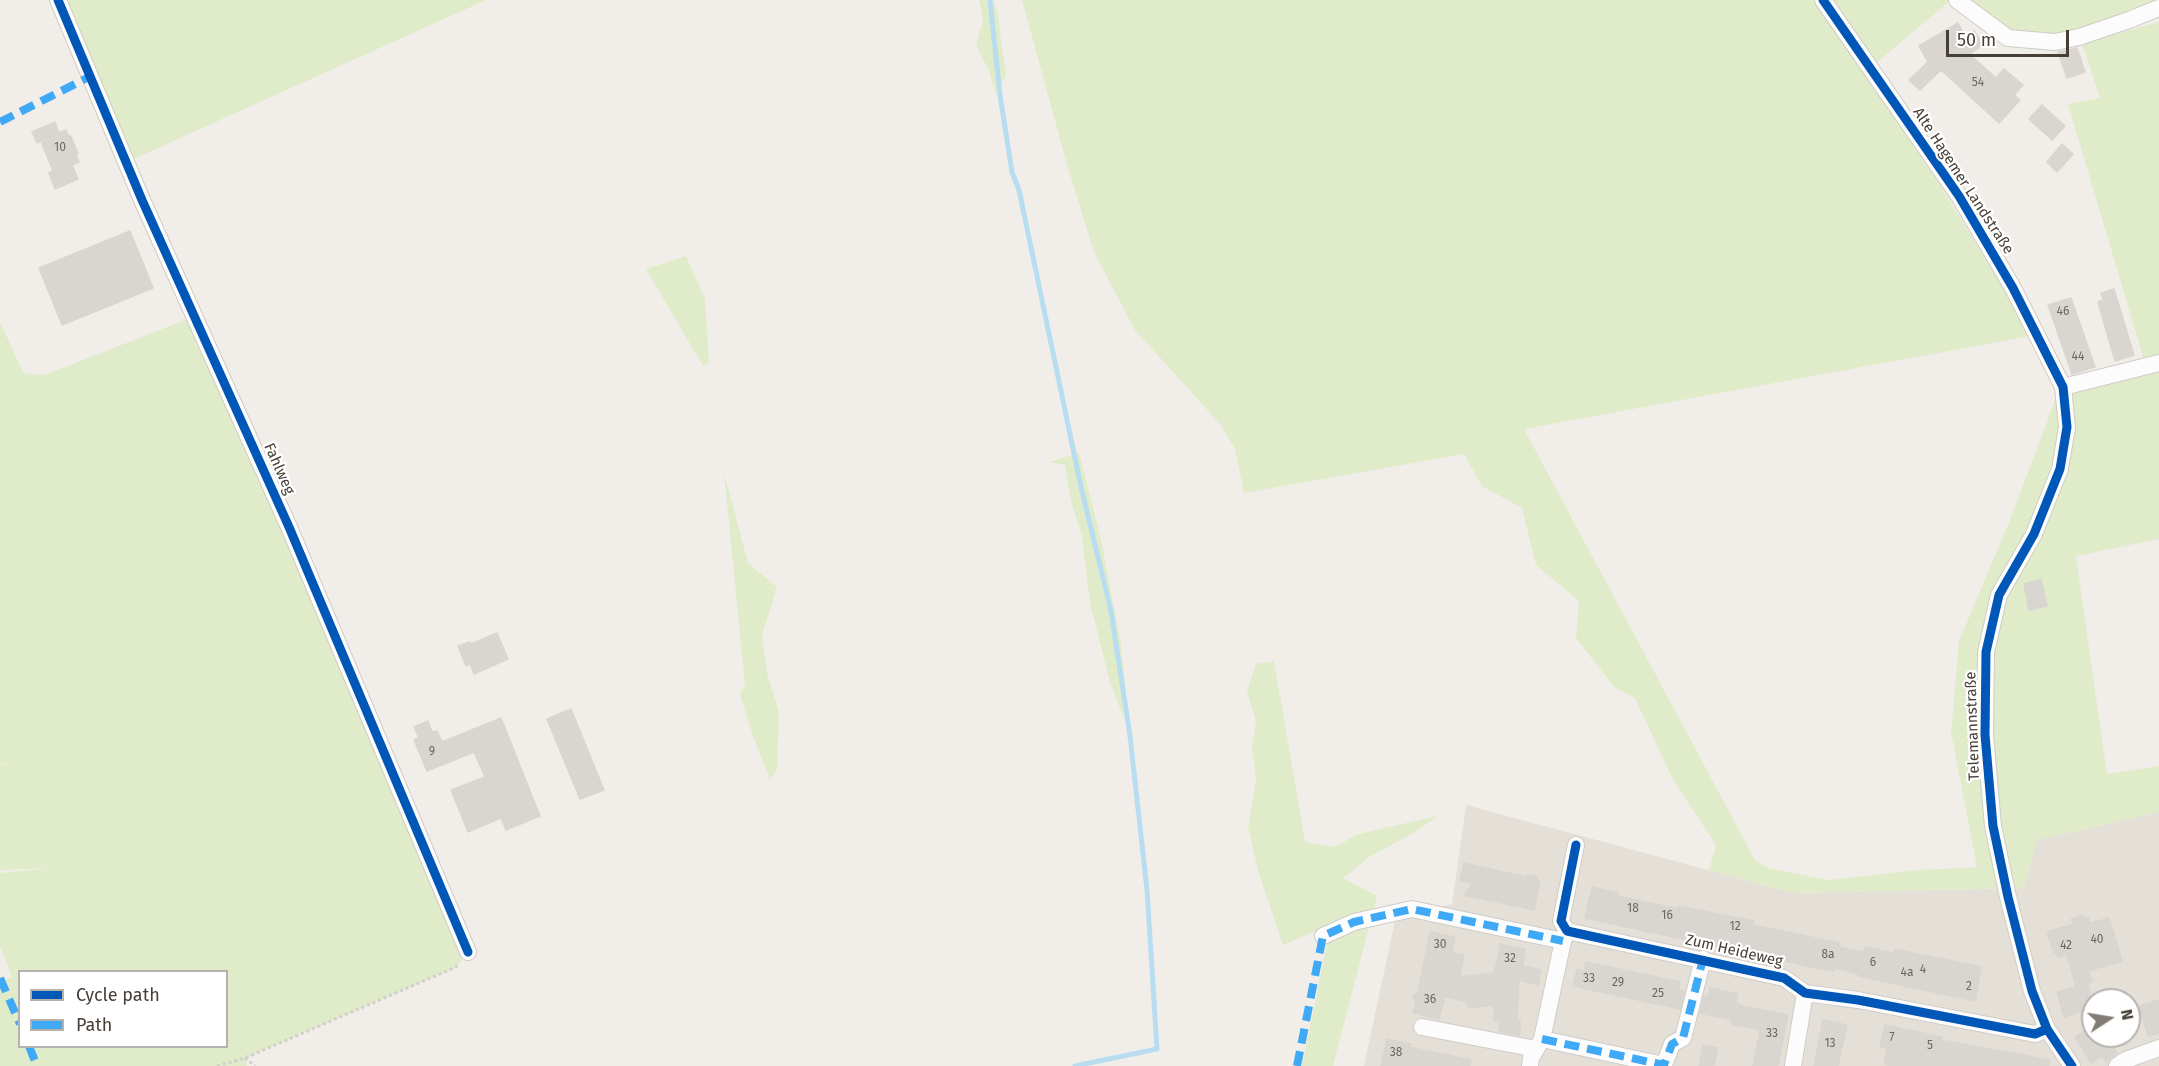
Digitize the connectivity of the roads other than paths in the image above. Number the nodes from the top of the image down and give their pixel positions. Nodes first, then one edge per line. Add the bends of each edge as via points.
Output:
1 (58, 0) edge
2 (1823, 0) edge
3 (1957, 0) edge
4 (2159, 8) edge
5 (2159, 363) edge
6 (2063, 387) junction
7 (1576, 845) dead end
8 (1323, 936) dead end
9 (1565, 936) junction
10 (468, 952) road end
11 (1703, 959) junction
12 (1805, 993) junction
13 (1422, 1027) dead end
14 (2048, 1029) junction
15 (1539, 1044) junction
16 (2159, 1048) edge
17 (1664, 1065) edge
18 (1530, 1066) edge
19 (1792, 1066) edge
20 (2072, 1066) edge
21 (2117, 1066) edge

1 - 10 street, Fahlweg via 142,200 289,527
2 - 6 street, Alte Hagemer Landstraße via 1959,196 2013,288
3 - 4 street via 2008,38 2055,42
5 - 6 street
6 - 14 street, Telemannstraße via 2067,427 2060,470 2034,534 1998,595 1986,652 1985,735 1993,826 2032,991
7 - 9 street via 1561,921
8 - 9 street, Zum Heideweg via 1354,922 1412,909
9 - 11 street, Zum Heideweg
9 - 15 street
11 - 12 street, Zum Heideweg via 1784,978
11 - 17 street via 1683,1038 1672,1044
12 - 14 street, Zum Heideweg via 2035,1034
12 - 19 street
13 - 15 street
14 - 20 street, Telemannstraße
15 - 17 street
15 - 18 street
16 - 21 street

